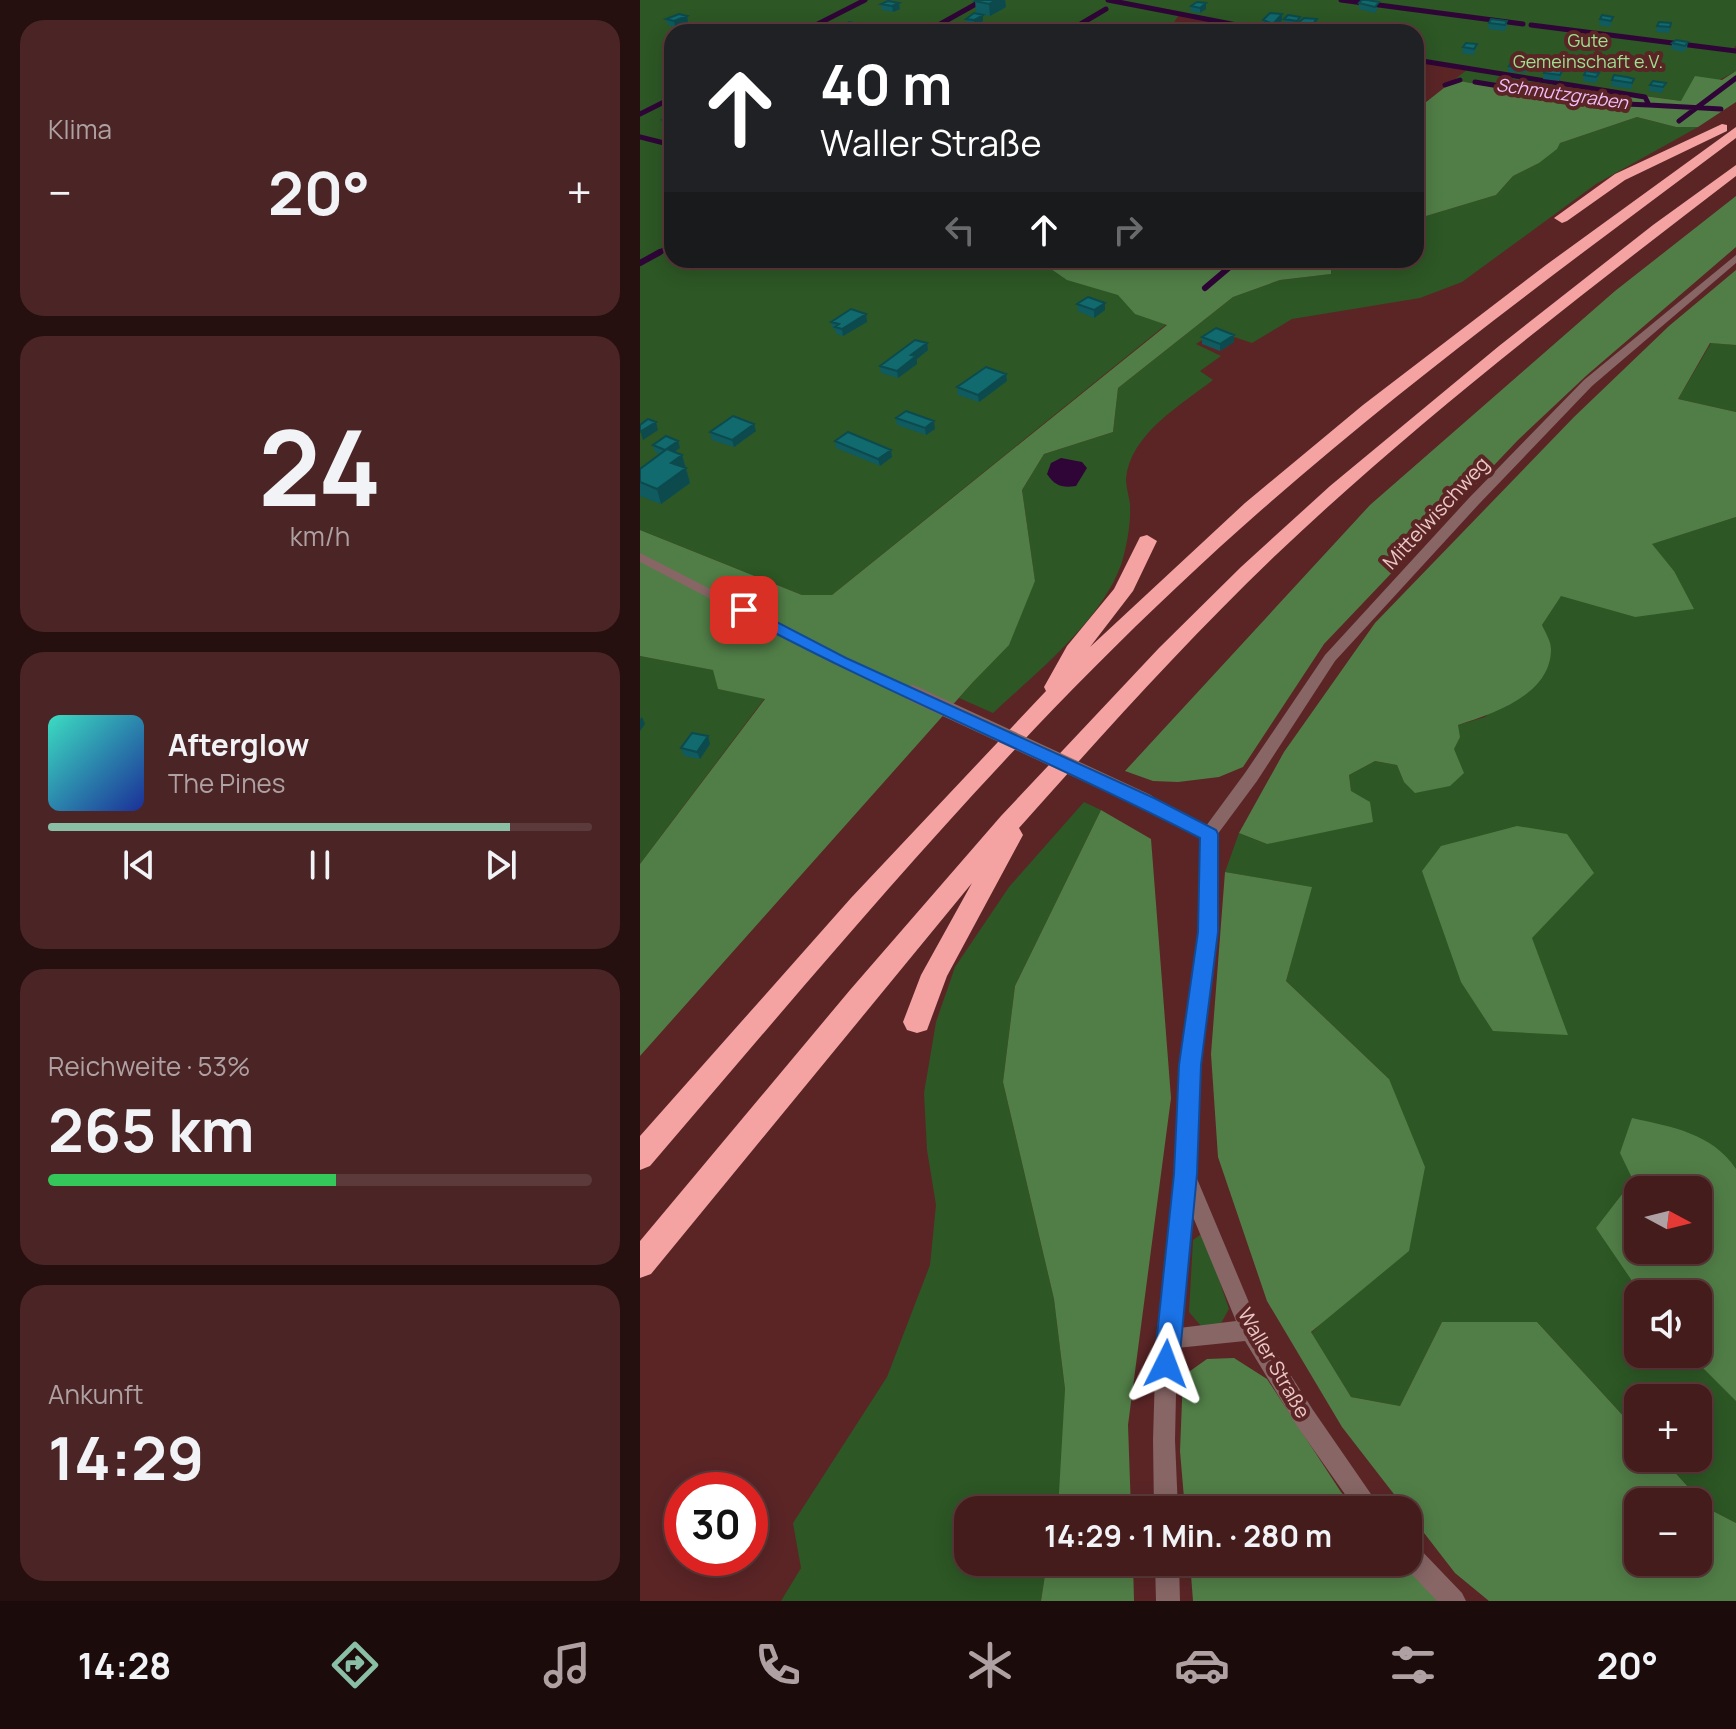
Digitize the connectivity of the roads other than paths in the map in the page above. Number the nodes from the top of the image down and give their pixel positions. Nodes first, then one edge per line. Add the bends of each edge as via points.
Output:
1 (1736, 123) edge
2 (1736, 131) edge
3 (1736, 169) edge
4 (1562, 218) dead end
5 (1736, 258) edge
6 (1147, 541) dead end
7 (640, 557) edge
8 (1041, 711) junction
9 (1024, 806) junction
10 (1209, 834) junction
11 (917, 1022) dead end
12 (640, 1157) edge
13 (1185, 1174) junction
14 (640, 1264) edge
15 (1250, 1330) junction
16 (1167, 1339) junction
17 (1166, 1496) edge
18 (1360, 1496) edge
19 (1422, 1568) edge
20 (1167, 1576) edge
21 (1168, 1601) edge
22 (1454, 1601) edge

1 - 4 highway via 1620,177
2 - 8 highway via 1522,291 1286,480
3 - 9 highway via 1550,311 1350,477 1249,570
5 - 10 street, Mittelwischweg via 1588,383 1381,602 1330,658
6 - 8 highway via 1123,591 1075,651
7 - 10 street, bridge via 840,661
8 - 12 highway via 975,777
9 - 11 highway via 934,975
9 - 14 highway
10 - 13 street, Waller Straße via 1208,932 1190,1065
13 - 15 street, Waller Straße
13 - 16 street
15 - 16 street
15 - 18 street, Waller Straße
16 - 17 street
19 - 22 street
20 - 21 street

